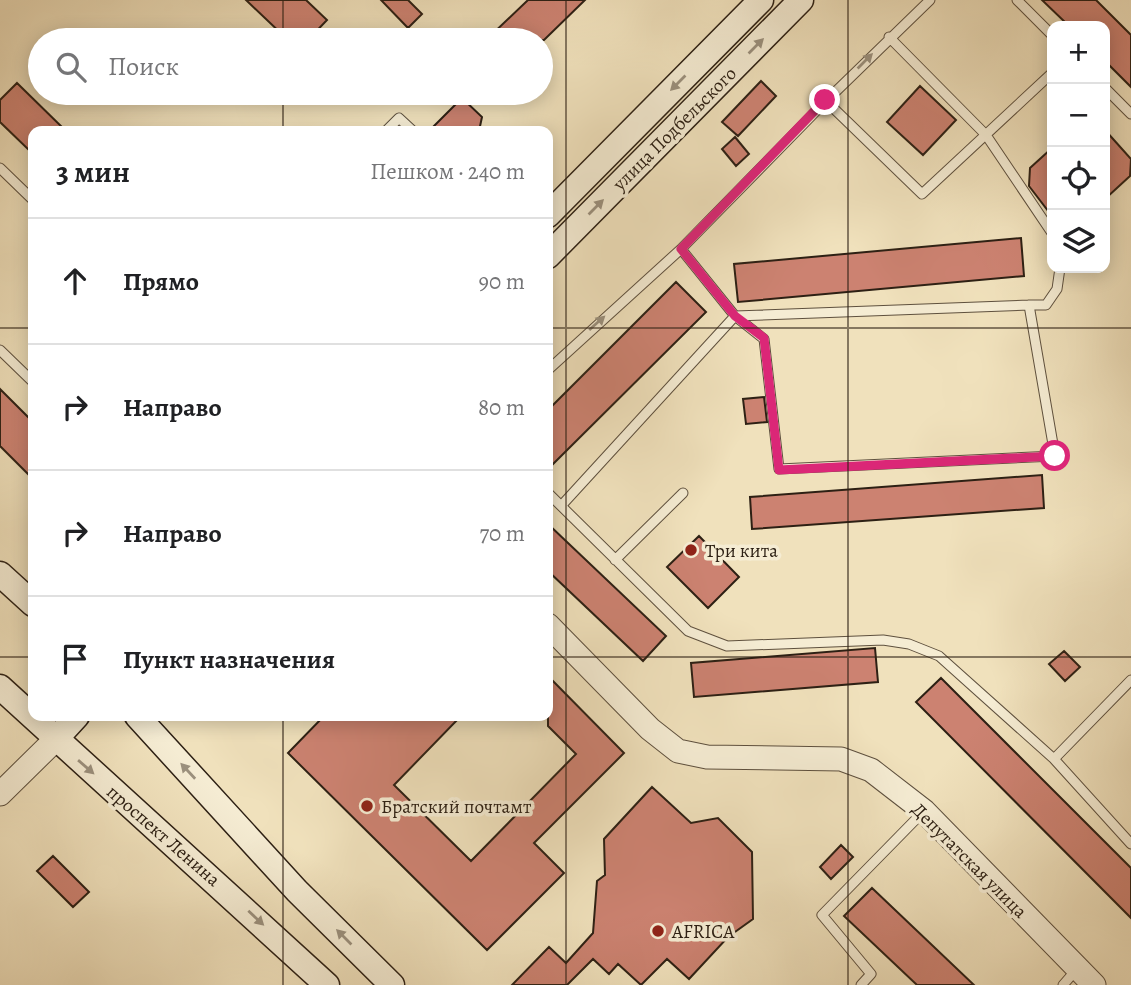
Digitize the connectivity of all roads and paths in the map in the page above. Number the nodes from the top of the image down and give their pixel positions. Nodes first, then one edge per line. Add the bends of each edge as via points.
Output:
1 (761, 0) edge
2 (801, 0) edge
3 (930, 0) edge
4 (1017, 0) edge
5 (1047, 30) edge
6 (889, 37) junction
7 (1047, 78) edge
8 (1110, 93) edge
9 (825, 100) junction
10 (1131, 114) edge
11 (391, 126) edge
12 (408, 126) edge
13 (986, 135) junction
14 (0, 168) edge
15 (28, 195) edge
16 (553, 210) edge
17 (1047, 226) edge
18 (681, 249) junction
19 (553, 251) edge
20 (1059, 273) edge
21 (1029, 305) junction
22 (735, 316) junction
23 (0, 350) edge
24 (553, 365) edge
25 (28, 377) edge
26 (683, 493) dead end
27 (553, 498) edge
28 (561, 506) junction
29 (615, 560) junction
30 (0, 574) edge
31 (28, 599) edge
32 (553, 630) edge
33 (1131, 680) edge
34 (0, 687) edge
35 (28, 714) edge
36 (35, 721) edge
37 (72, 721) edge
38 (142, 721) edge
39 (55, 740) junction
40 (1054, 759) junction
41 (0, 793) edge
42 (924, 811) junction
43 (1131, 844) edge
44 (1078, 980) edge
45 (327, 985) edge
46 (392, 985) edge
47 (861, 985) edge

1 -> 16 main road, улица Подбельского
19 -> 2 main road, улица Подбельского
3 - 6 lane
4 - 5 lane
9 -> 6 lane
6 - 13 lane
7 - 13 lane
8 - 10 lane
9 - 13 lane via 922,194
9 - 18 lane
11 - 12 lane via 399,118
13 - 17 lane
14 - 15 lane
18 - 22 lane
24 -> 18 lane
20 - 21 lane via 1057,289 1046,305
21 - 22 lane
21 - 22 lane via 1055,456 779,470 764,338
22 - 28 lane
23 - 25 lane
26 - 29 lane
27 - 28 lane
28 - 29 lane
29 - 40 lane via 688,631 727,646 883,640 939,656
30 - 31 main road
32 - 42 street, Депутатская улица via 650,729 678,751 707,757 841,759 871,770
33 - 40 lane
34 - 35 main road, проспект Ленина
36 - 39 main road, проспект Ленина
37 - 39 main road
46 -> 38 main road via 298,891
39 - 41 street
39 -> 45 main road, проспект Ленина via 214,878
40 - 43 lane
42 - 44 street, Депутатская улица
42 - 47 lane via 822,915 872,974

